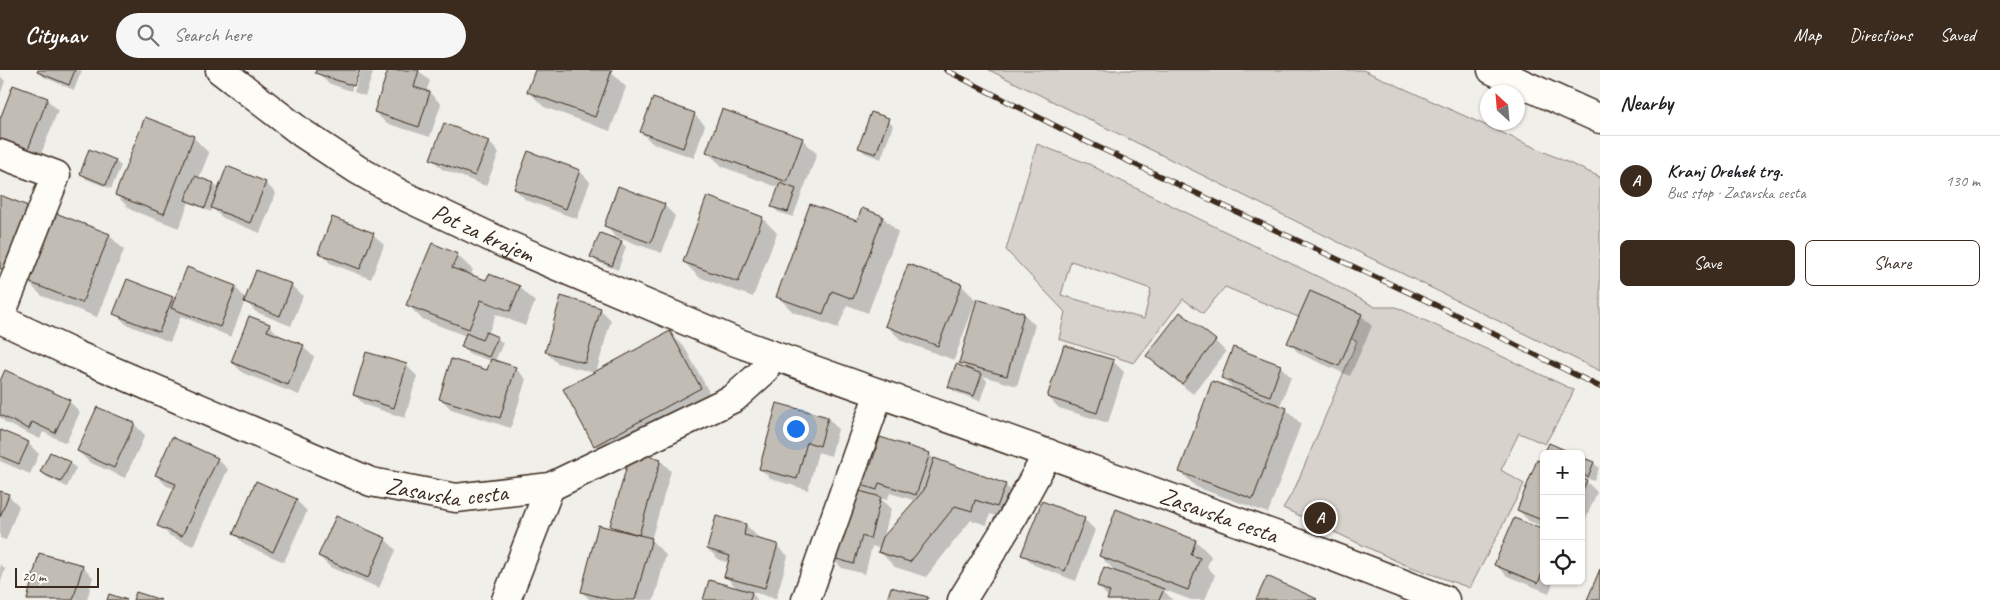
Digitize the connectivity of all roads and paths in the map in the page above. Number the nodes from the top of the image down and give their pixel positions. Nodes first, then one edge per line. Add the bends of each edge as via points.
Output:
1 (220, 70) edge
2 (1492, 70) edge
3 (1600, 119) edge
4 (0, 154) edge
5 (0, 318) edge
6 (770, 354) junction
7 (879, 393) junction
8 (1048, 453) junction
9 (550, 487) junction
10 (1389, 590) edge
11 (506, 600) edge
12 (806, 600) edge
13 (962, 600) edge
14 (1445, 600) edge

1 - 6 street, Pot za krajem via 302,133 402,195 512,247
2 - 3 street
4 - 5 street, Zasavska cesta via 56,174
5 - 9 street, Zasavska cesta via 74,354 371,482 456,498
6 - 7 street, Zasavska cesta
6 - 9 street, Zasavska cesta via 764,371 734,398
7 - 8 street, Zasavska cesta
7 - 12 street
8 - 10 street, Zasavska cesta via 1308,547
8 - 13 street via 1013,518
9 - 11 street
10 - 14 street, Zasavska cesta

